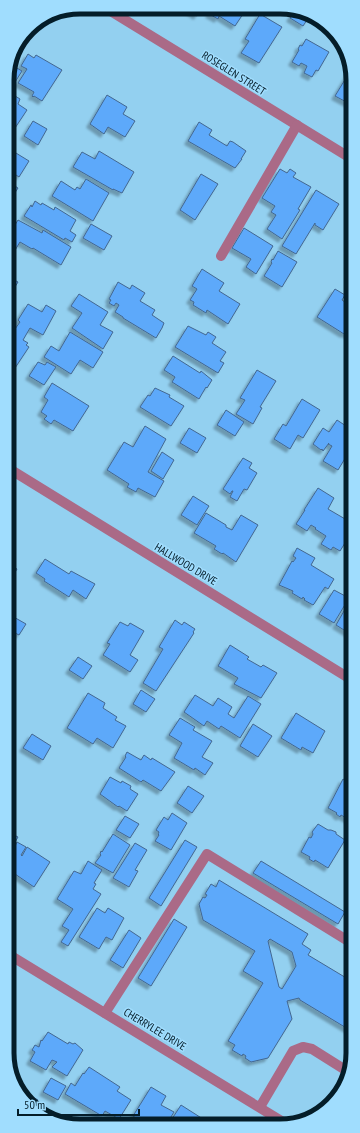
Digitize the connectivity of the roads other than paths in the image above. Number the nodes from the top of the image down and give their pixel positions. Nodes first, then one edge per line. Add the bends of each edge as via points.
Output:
1 (115, 14) edge
2 (297, 125) junction
3 (346, 155) edge
4 (221, 256) dead end
5 (14, 472) edge
6 (346, 676) edge
7 (346, 940) edge
8 (14, 958) edge
9 (105, 1013) junction
10 (344, 1069) edge
11 (260, 1107) junction
12 (279, 1119) edge

1 - 2 street, ROSEGLEN STREET
2 - 3 street, ROSEGLEN STREET
2 - 4 street
5 - 6 street, HALLWOOD DRIVE
7 - 9 street via 207,854
8 - 9 street, CHERRYLEE DRIVE
9 - 11 street, CHERRYLEE DRIVE
10 - 11 street via 312,1049 303,1047 293,1051
11 - 12 street, CHERRYLEE DRIVE

